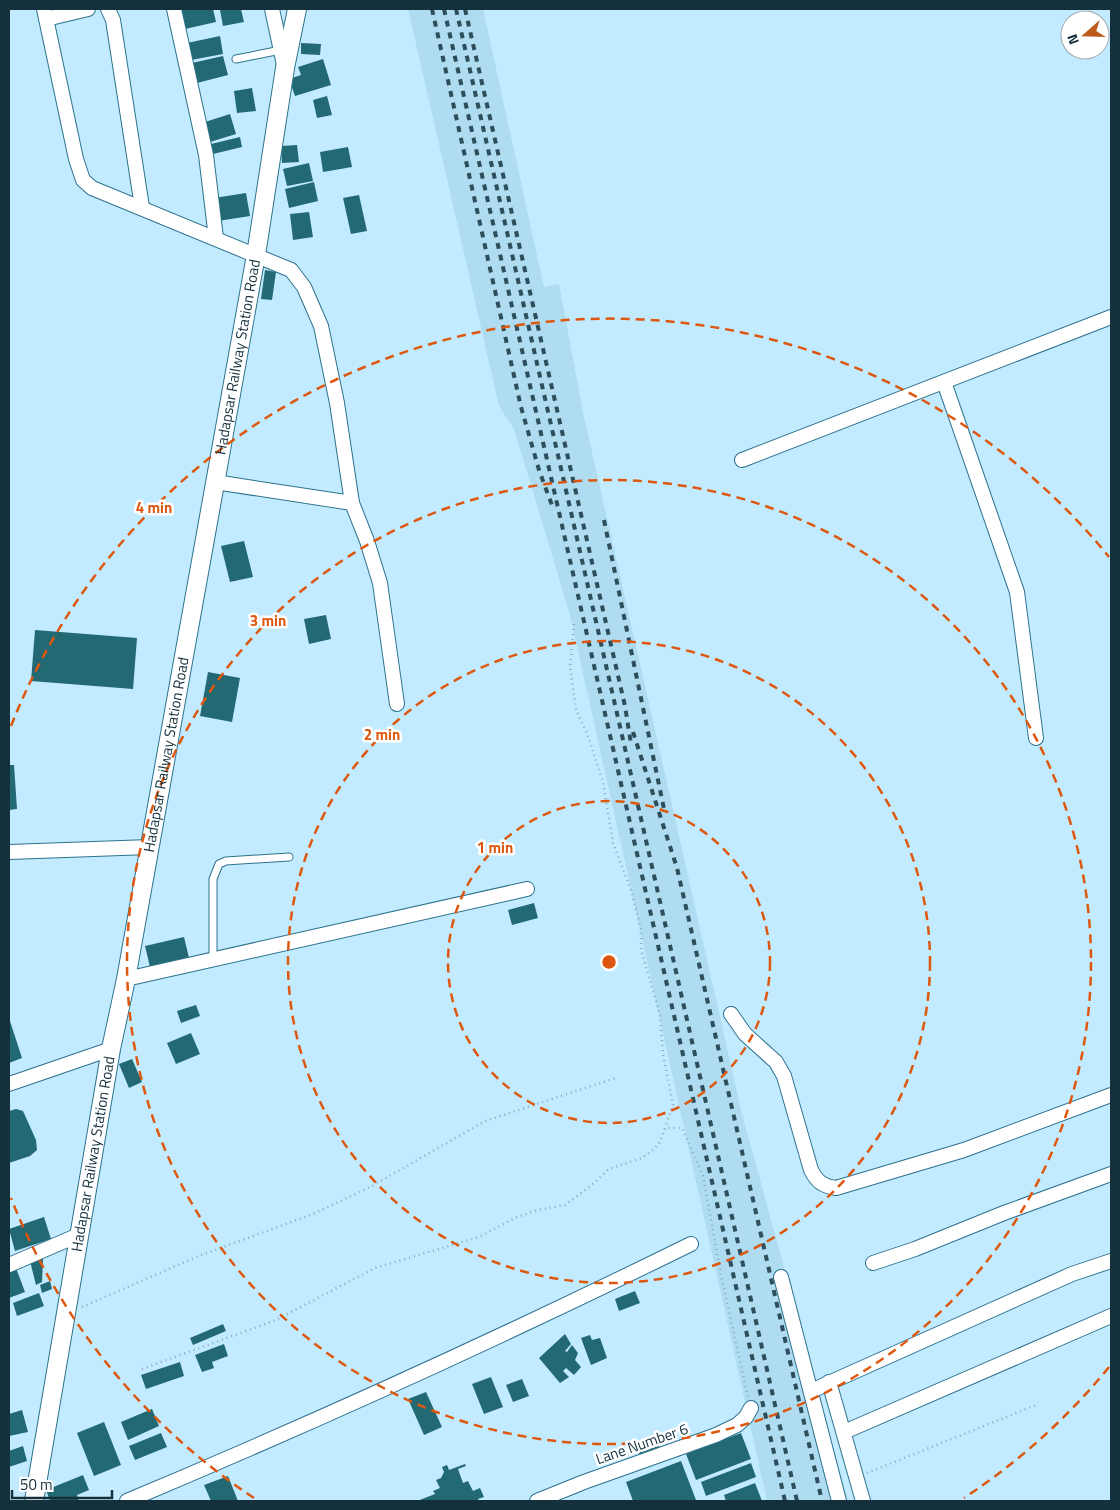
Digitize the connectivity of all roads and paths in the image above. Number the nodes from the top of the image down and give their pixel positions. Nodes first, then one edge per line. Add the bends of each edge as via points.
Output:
1 (88, 9) edge
2 (108, 9) edge
3 (174, 9) edge
4 (272, 9) edge
5 (297, 9) edge
6 (45, 14) edge
7 (281, 50) junction
8 (236, 59) dead end
9 (285, 68) junction
10 (142, 207) junction
11 (216, 238) junction
12 (256, 255) junction
13 (1111, 317) edge
14 (944, 382) junction
15 (742, 460) dead end
16 (215, 482) junction
17 (352, 503) junction
18 (574, 624) dead end
19 (397, 704) dead end
20 (1036, 738) dead end
21 (150, 847) junction
22 (9, 852) edge
23 (289, 857) dead end
24 (526, 889) dead end
25 (213, 960) junction
26 (126, 979) junction
27 (731, 1014) dead end
28 (111, 1049) junction
29 (616, 1078) dead end
30 (9, 1084) edge
31 (1111, 1095) edge
32 (665, 1128) junction
33 (1111, 1174) edge
34 (81, 1234) junction
35 (691, 1244) dead end
36 (1111, 1261) edge
37 (873, 1263) dead end
38 (9, 1265) edge
39 (781, 1277) dead end
40 (67, 1313) junction
41 (1111, 1316) edge
42 (142, 1369) dead end
43 (830, 1382) junction
44 (810, 1391) junction
45 (1036, 1405) dead end
46 (750, 1408) joint
47 (844, 1432) junction
48 (856, 1477) junction
49 (34, 1501) edge
50 (127, 1501) edge
51 (537, 1501) edge
52 (839, 1501) edge
53 (863, 1501) edge

1 - 6 street
2 - 10 street via 113,20
3 - 11 street via 206,155
4 - 7 street
5 - 9 street, Hadapsar Railway Station Road
6 - 10 street via 83,180 92,188
7 - 8 lane
7 - 9 street
9 - 12 street, Hadapsar Railway Station Road
10 - 11 street
11 - 12 street
12 - 16 street, Hadapsar Railway Station Road
12 - 17 street via 291,270 304,287 321,326
13 - 14 street
14 - 15 street
14 - 20 street via 1017,592
16 - 17 street
16 - 21 street, Hadapsar Railway Station Road
17 - 19 street via 368,541 380,583
18 - 32 path via 570,666 576,710 603,782 614,843 631,890 641,929 641,950 660,1015 663,1054 673,1104
21 - 22 street
21 - 26 street, Hadapsar Railway Station Road
23 - 25 lane via 219,864 212,879
24 - 25 street
25 - 26 street
26 - 28 street, Hadapsar Railway Station Road
27 - 31 street via 745,1034 776,1062 784,1076 811,1170 815,1180 825,1187 836,1188 964,1150
28 - 30 street
28 - 34 street, Hadapsar Railway Station Road
29 - 40 path via 485,1121 372,1186 313,1214 196,1257
32 - 42 path via 660,1142 652,1151 642,1158 608,1169 565,1205 538,1210 479,1237 375,1268 276,1320
32 - 46 path via 682,1128 703,1176
33 - 37 street
34 - 38 street
34 - 40 street, Hadapsar Railway Station Road
35 - 50 street via 535,1321
36 - 43 street via 1072,1274
39 - 44 street
40 - 49 street, Hadapsar Railway Station Road
41 - 47 street
43 - 44 street
43 - 47 street
44 - 52 street
45 - 48 path
46 - 51 street, Lane Number 6 via 746,1417 716,1435
47 - 48 street
48 - 53 street

